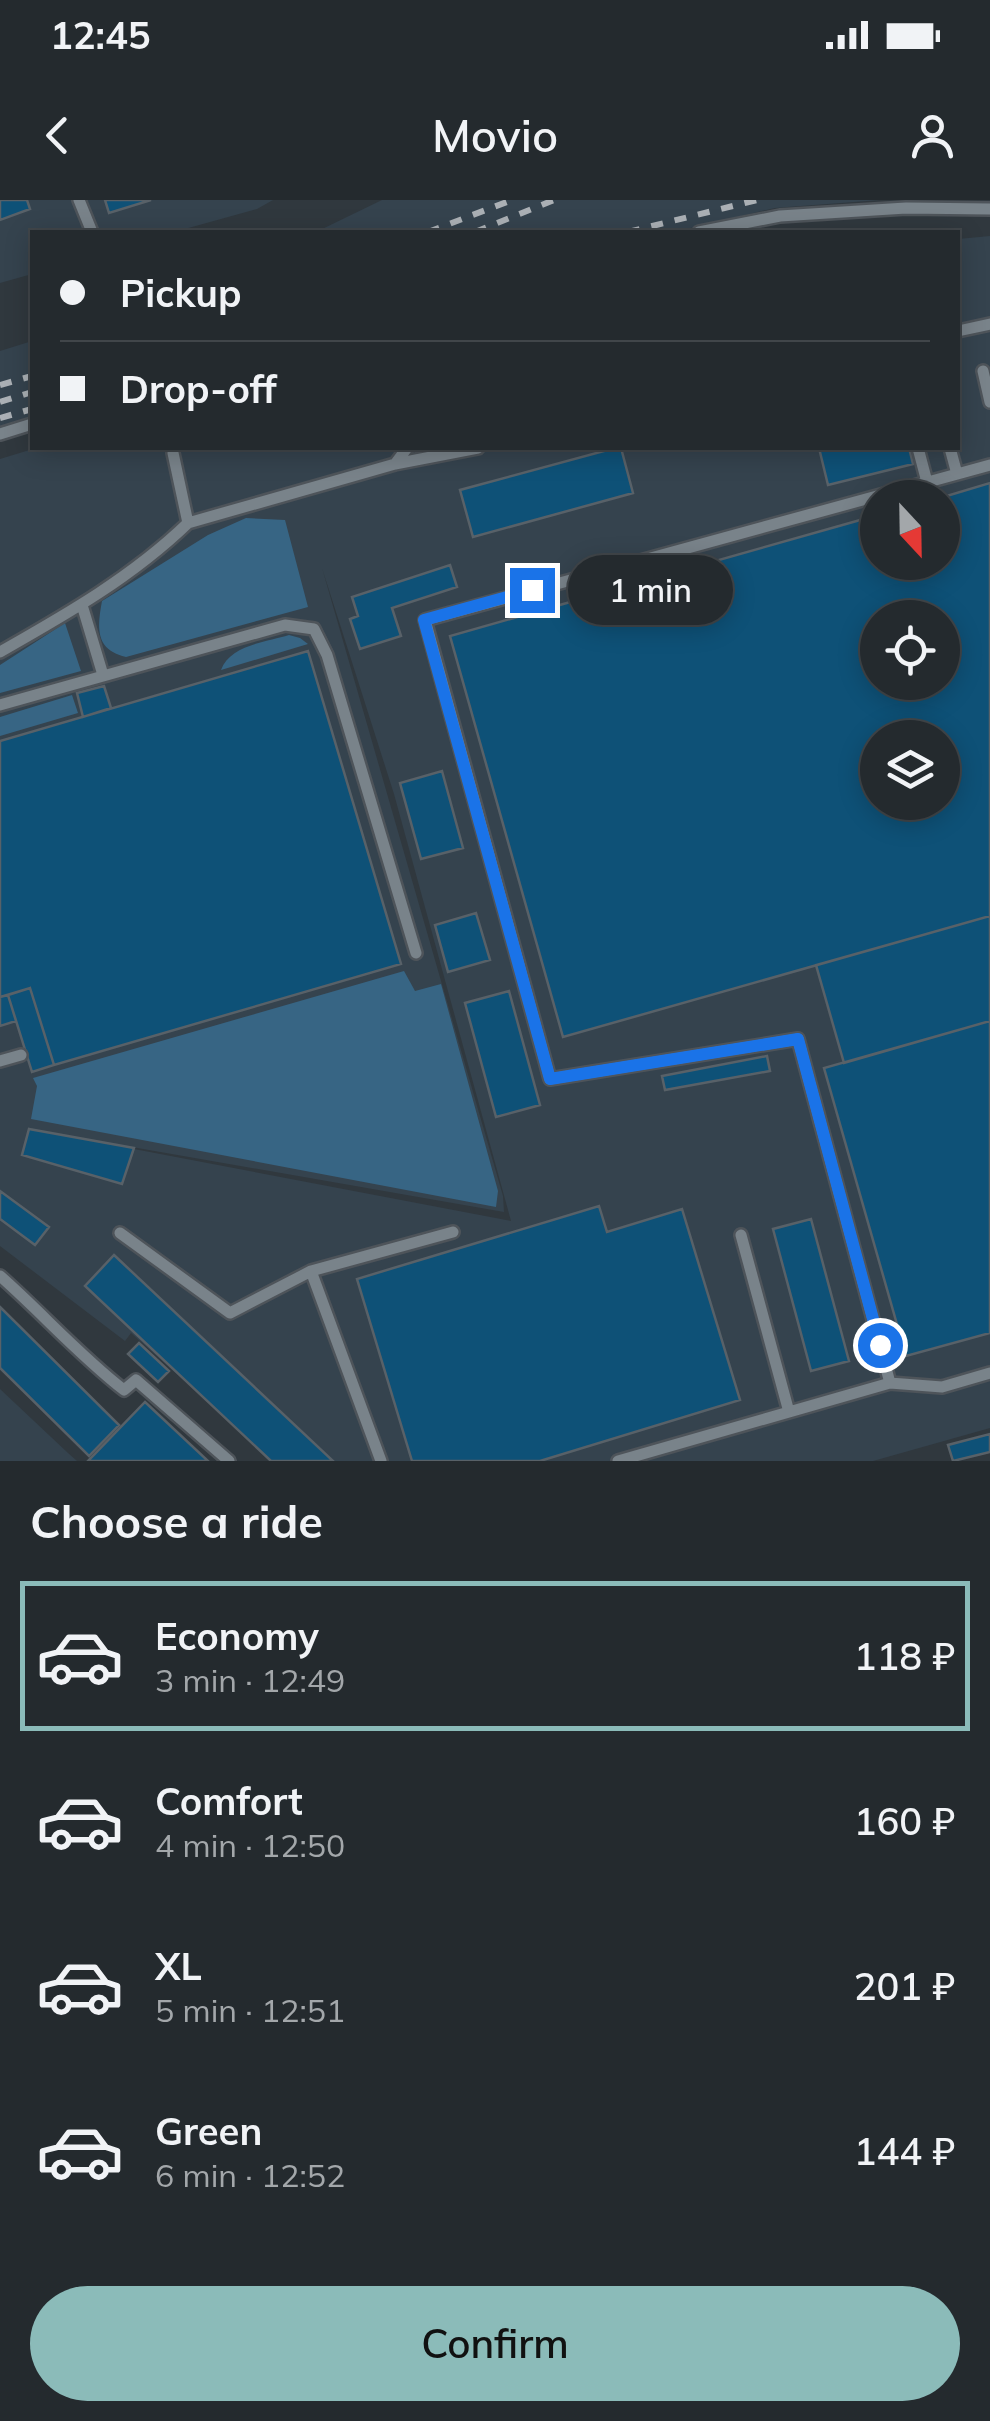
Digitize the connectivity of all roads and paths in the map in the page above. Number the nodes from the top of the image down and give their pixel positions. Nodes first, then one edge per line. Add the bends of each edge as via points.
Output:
1 (80, 200) edge
2 (990, 209) edge
3 (91, 230) edge
4 (709, 230) edge
5 (990, 324) edge
6 (960, 331) edge
7 (983, 371) dead end
8 (990, 402) edge
9 (30, 425) edge
10 (0, 434) edge
11 (406, 450) edge
12 (468, 450) edge
13 (919, 450) edge
14 (951, 450) edge
15 (173, 453) dead end
16 (395, 464) junction
17 (990, 464) edge
18 (957, 474) junction
19 (927, 480) edge
20 (935, 480) edge
21 (860, 501) edge
22 (188, 523) junction
23 (82, 605) junction
24 (0, 652) edge
25 (103, 675) junction
26 (0, 705) edge
27 (416, 952) dead end
28 (22, 1055) dead end
29 (0, 1062) edge
30 (453, 1232) dead end
31 (120, 1233) dead end
32 (741, 1235) dead end
33 (312, 1272) junction
34 (0, 1276) edge
35 (990, 1373) edge
36 (890, 1383) junction
37 (789, 1412) junction
38 (229, 1461) edge
39 (381, 1461) edge
40 (618, 1461) edge

1 - 3 lane
2 - 4 lane via 780,216
5 - 6 lane
7 - 8 lane
9 - 10 lane
11 - 16 lane
12 - 16 lane
13 - 19 lane
14 - 18 lane
15 - 22 lane
16 - 22 lane
17 - 18 lane
18 - 20 lane
21 - 36 lane via 424,620 550,1079 798,1039
22 - 23 lane via 152,558
23 - 24 lane
23 - 25 lane
25 - 26 lane
25 - 27 lane via 285,625 314,629
28 - 29 lane
30 - 33 lane
31 - 33 lane via 230,1313
32 - 37 lane
33 - 39 lane
34 - 38 lane via 106,1376 124,1390 136,1380
35 - 36 lane via 942,1386
36 - 37 lane
37 - 40 lane

